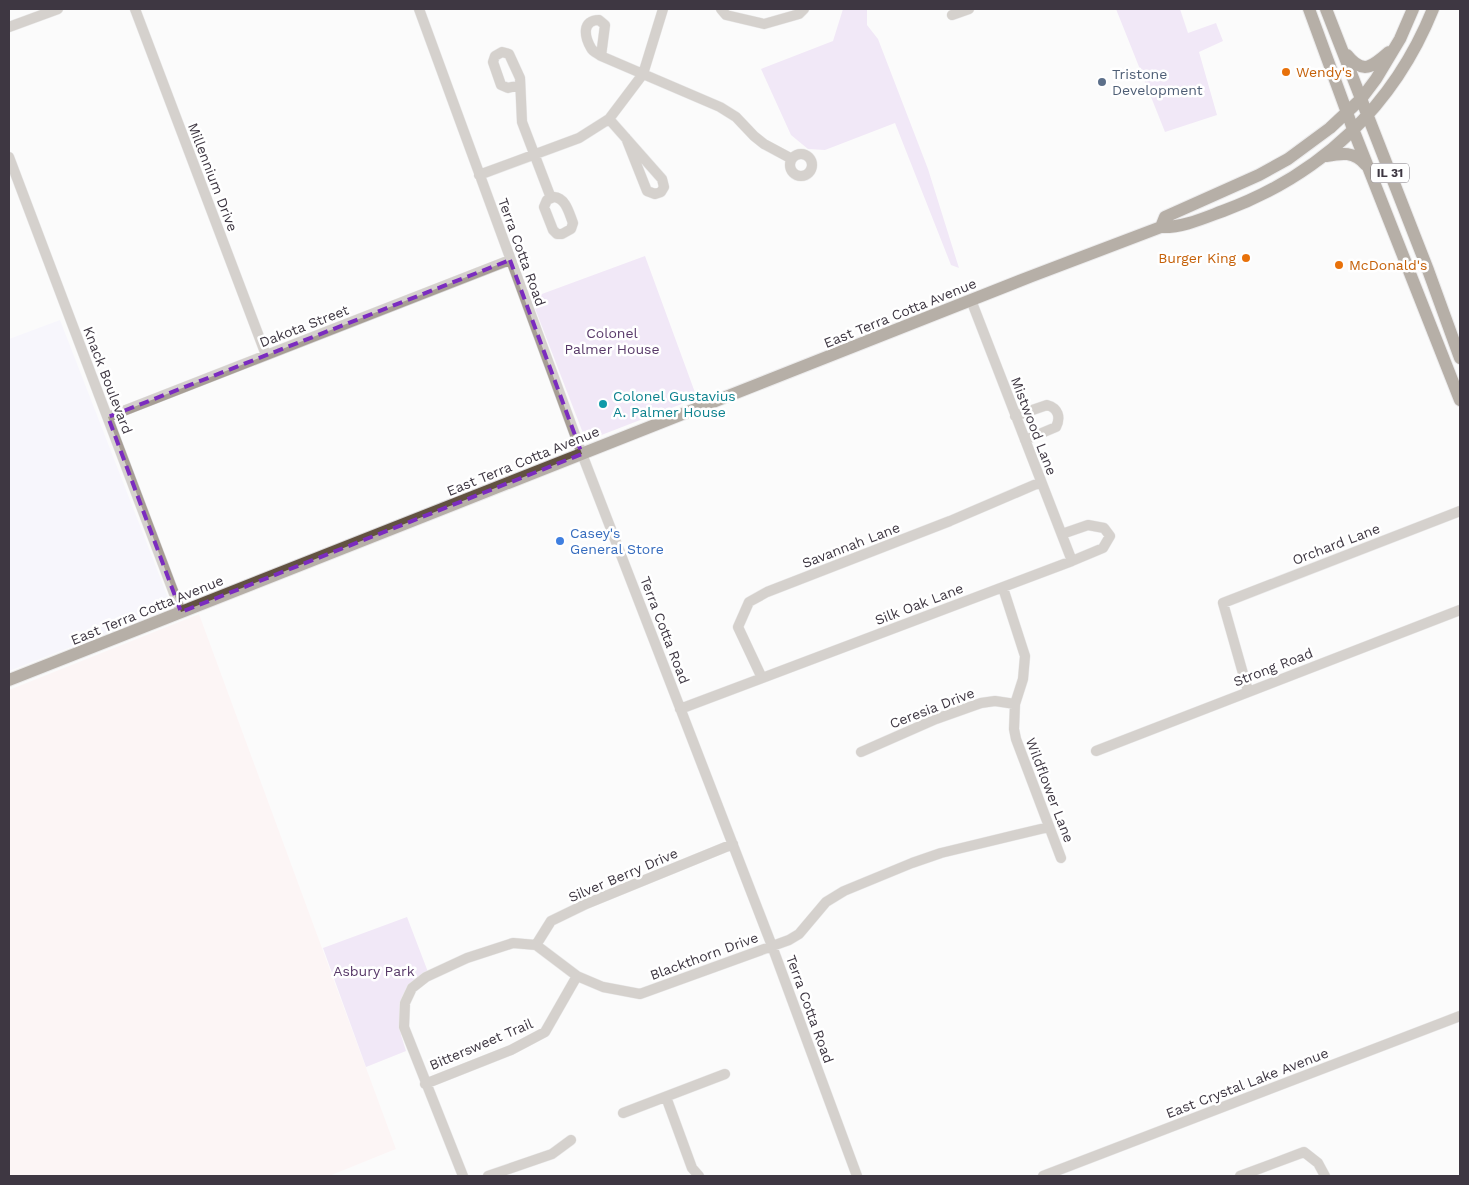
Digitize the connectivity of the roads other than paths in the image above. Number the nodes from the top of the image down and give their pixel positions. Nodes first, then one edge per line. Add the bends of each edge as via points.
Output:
1 (58, 9) edge
2 (134, 9) edge
3 (419, 9) edge
4 (663, 9) edge
5 (721, 9) edge
6 (804, 9) edge
7 (969, 9) edge
8 (1309, 9) edge
9 (1326, 9) edge
10 (1413, 9) edge
11 (1433, 9) edge
12 (952, 15) dead end
13 (9, 27) edge
14 (1400, 39) junction
15 (1340, 45) junction
16 (601, 56) dead end
17 (644, 74) junction
18 (520, 85) dead end
19 (1361, 99) junction
20 (1348, 112) junction
21 (1367, 116) junction
22 (609, 119) junction
23 (1354, 128) junction
24 (626, 138) junction
25 (535, 153) junction
26 (1323, 156) junction
27 (9, 158) edge
28 (792, 159) dead end
29 (1370, 170) junction
30 (479, 175) junction
31 (551, 198) dead end
32 (1161, 227) junction
33 (510, 260) junction
34 (972, 300) junction
35 (266, 356) junction
36 (1460, 358) edge
37 (1460, 400) edge
38 (1015, 416) junction
39 (108, 417) junction
40 (1025, 440) junction
41 (582, 454) junction
42 (1041, 482) junction
43 (1460, 511) edge
44 (1062, 534) junction
45 (1072, 561) junction
46 (1003, 588) junction
47 (1460, 610) edge
48 (181, 612) junction
49 (762, 678) junction
50 (9, 680) edge
51 (1248, 691) junction
52 (1015, 704) junction
53 (680, 709) junction
54 (861, 752) dead end
55 (1096, 752) dead end
56 (1049, 828) junction
57 (732, 844) junction
58 (1061, 858) dead end
59 (536, 945) junction
60 (772, 946) junction
61 (577, 976) junction
62 (1460, 1016) edge
63 (725, 1074) dead end
64 (425, 1084) junction
65 (666, 1097) junction
66 (622, 1113) dead end
67 (571, 1140) dead end
68 (462, 1176) edge
69 (488, 1176) edge
70 (699, 1176) edge
71 (857, 1176) edge
72 (1044, 1176) edge
73 (1240, 1176) edge
74 (1326, 1176) edge

1 - 13 street
2 - 35 street, Millennium Drive
3 - 30 street, Terra Cotta Road
4 - 17 street
5 - 6 street via 726,14 764,24 799,14
7 - 12 street
8 - 20 main road, IL 31
9 - 15 main road, IL 31
10 - 14 main road
11 - 21 main road, East Terra Cotta Avenue via 1410,58
14 - 15 main road via 1382,58 1364,68 1352,62
14 - 19 main road, East Terra Cotta Avenue
15 - 19 main road, IL 31
16 - 17 street
17 - 22 street
17 - 28 street via 720,107 736,117 754,136
18 - 25 street via 522,122
19 - 20 main road, East Terra Cotta Avenue
19 - 21 main road, IL 31
20 - 23 main road, IL 31
20 - 32 main road, East Terra Cotta Avenue via 1288,159 1165,217
21 - 23 main road, East Terra Cotta Avenue
21 - 36 main road, IL 31
22 - 24 street
22 - 25 street via 579,138
23 - 26 main road, East Terra Cotta Avenue
23 - 29 main road, IL 31
24 - 24 street via 645,188 652,194 661,192 664,186 662,179
25 - 30 street
25 - 31 street
26 - 29 main road via 1355,155
26 - 32 main road, East Terra Cotta Avenue via 1286,182 1248,202 1203,219 1171,228
27 - 39 street, Knack Boulevard
29 - 37 main road, IL 31
30 - 33 street, Terra Cotta Road
32 - 34 main road, East Terra Cotta Avenue
33 - 35 street, Dakota Street
33 - 41 street, Terra Cotta Road
34 - 38 street, Mistwood Lane
34 - 41 main road, East Terra Cotta Avenue
35 - 39 street, Dakota Street
38 - 40 street, Mistwood Lane
38 - 40 street via 1042,405 1052,406 1058,413 1060,419 1056,427
39 - 48 street, Knack Boulevard
40 - 42 street, Mistwood Lane
41 - 48 main road, East Terra Cotta Avenue
41 - 53 street, Terra Cotta Road
42 - 44 street, Mistwood Lane
42 - 49 street, Savannah Lane via 749,602 738,627
43 - 51 street, Orchard Lane via 1223,603
44 - 45 street, Mistwood Lane
44 - 45 street, Silk Oak Lane via 1088,525 1104,528 1110,536 1103,548
45 - 46 street, Silk Oak Lane
46 - 49 street, Silk Oak Lane
46 - 52 street, Wildflower Lane via 1025,656 1023,679
47 - 51 street, Strong Road
48 - 50 main road, East Terra Cotta Avenue
49 - 53 street, Silk Oak Lane
51 - 55 street, Strong Road
52 - 54 street, Ceresia Drive via 981,703
52 - 56 street, Wildflower Lane via 1014,729 1018,747
53 - 57 street, Terra Cotta Road
56 - 58 street, Wildflower Lane
56 - 60 street, Blackthorn Drive via 942,853 844,891 826,902 799,934
57 - 59 street, Silver Berry Drive via 551,921
57 - 60 street, Terra Cotta Road
59 - 61 street, Blackthorn Drive
59 - 64 street via 513,943 489,950 440,970 412,988 405,1004 404,1027
60 - 61 street, Blackthorn Drive via 640,994 604,987
60 - 71 street, Terra Cotta Road
61 - 64 street, Bittersweet Trail via 545,1032 511,1050
62 - 72 street, East Crystal Lake Avenue
63 - 65 street
64 - 68 street
65 - 66 street
65 - 70 street via 692,1168
67 - 69 street via 552,1154
73 - 74 street via 1304,1152 1318,1163

